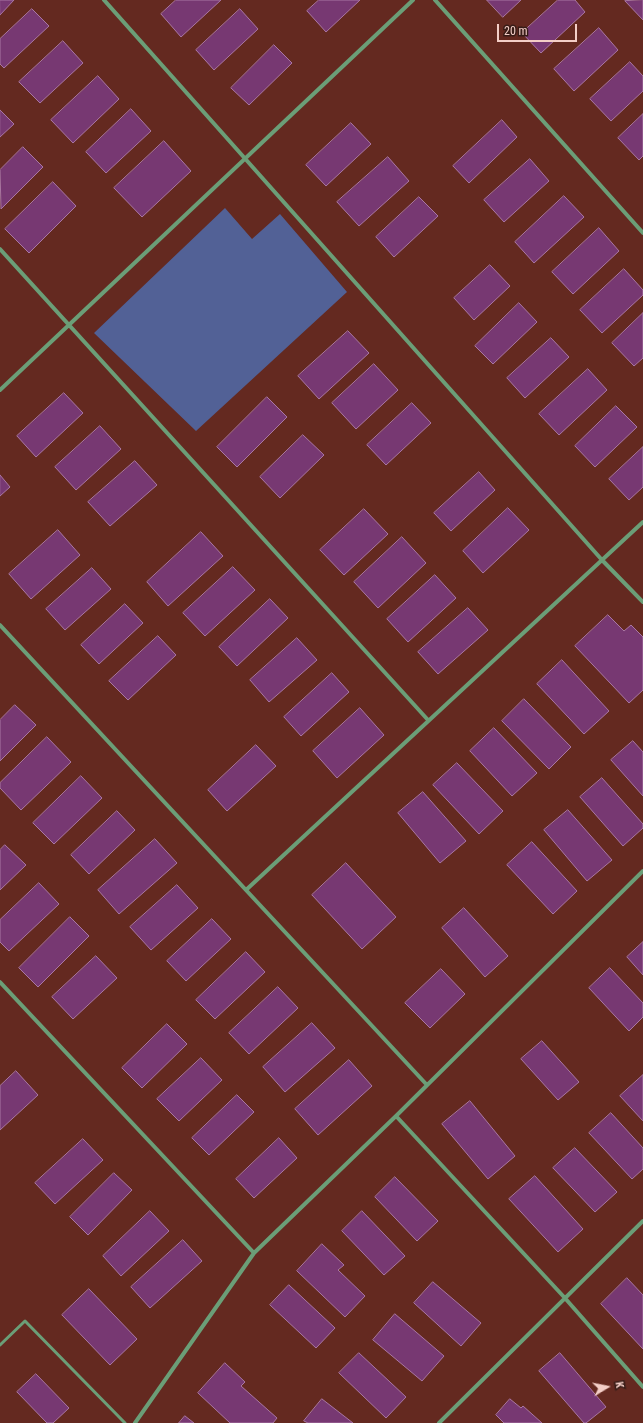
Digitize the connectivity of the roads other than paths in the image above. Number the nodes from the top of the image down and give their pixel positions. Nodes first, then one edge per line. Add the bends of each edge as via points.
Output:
1 (104, 0) edge
2 (413, 0) edge
3 (435, 0) edge
4 (244, 158) junction
5 (643, 234) edge
6 (0, 249) edge
7 (68, 324) junction
8 (0, 390) edge
9 (643, 522) edge
10 (602, 560) junction
11 (643, 602) edge
12 (0, 625) edge
13 (428, 720) junction
14 (643, 871) edge
15 (246, 890) junction
16 (0, 982) edge
17 (427, 1085) junction
18 (396, 1116) junction
19 (643, 1221) edge
20 (254, 1253) junction
21 (564, 1297) junction
22 (0, 1345) edge
23 (643, 1386) edge
24 (125, 1423) edge
25 (135, 1423) edge
26 (439, 1423) edge

1 - 4 street
2 - 4 street
3 - 5 street
4 - 7 street
4 - 10 street
6 - 7 street
7 - 8 street
7 - 13 street
9 - 10 street
10 - 11 street
10 - 13 street
12 - 15 street
13 - 15 street
14 - 17 street
15 - 17 street
16 - 20 street
17 - 18 street
18 - 20 street
18 - 21 street
19 - 21 street
20 - 25 street
21 - 23 street
21 - 26 street
22 - 24 lane via 25,1321

